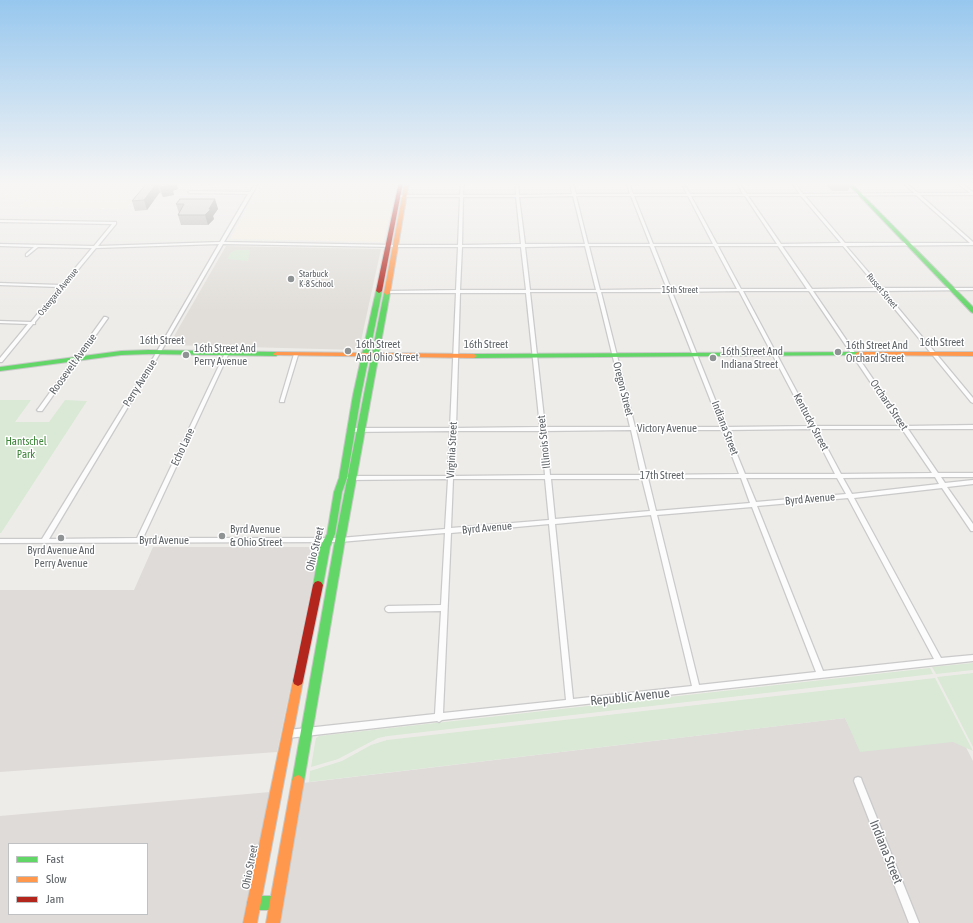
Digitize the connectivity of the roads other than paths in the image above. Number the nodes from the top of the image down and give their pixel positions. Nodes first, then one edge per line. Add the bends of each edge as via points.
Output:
1 (113, 225) edge
2 (231, 225) edge
3 (396, 225) edge
4 (460, 225) edge
5 (521, 225) edge
6 (582, 225) edge
7 (644, 225) edge
8 (706, 225) edge
9 (767, 225) edge
10 (827, 225) edge
11 (890, 225) edge
12 (952, 225) edge
13 (221, 243) junction
14 (716, 244) junction
15 (780, 244) junction
16 (843, 244) junction
17 (908, 244) junction
18 (973, 244) edge
19 (0, 245) edge
20 (523, 245) junction
21 (587, 245) junction
22 (652, 245) junction
23 (37, 246) junction
24 (392, 246) junction
25 (459, 246) junction
26 (94, 247) junction
27 (26, 255) dead end
28 (387, 269) junction
29 (0, 284) edge
30 (61, 286) junction
31 (952, 289) junction
32 (973, 289) edge
33 (670, 290) junction
34 (741, 290) junction
35 (811, 290) junction
36 (881, 290) junction
37 (528, 291) junction
38 (598, 291) junction
39 (387, 292) junction
40 (458, 292) junction
41 (973, 311) edge
42 (106, 318) dead end
43 (0, 322) edge
44 (33, 323) junction
45 (159, 352) junction
46 (227, 353) junction
47 (855, 354) junction
48 (934, 354) junction
49 (973, 354) edge
50 (296, 355) junction
51 (696, 355) junction
52 (775, 355) junction
53 (365, 356) junction
54 (375, 356) junction
55 (455, 356) junction
56 (535, 356) junction
57 (615, 356) junction
58 (78, 358) junction
59 (0, 361) edge
60 (0, 369) edge
61 (282, 400) dead end
62 (973, 401) edge
63 (40, 410) dead end
64 (904, 427) junction
65 (973, 427) edge
66 (725, 428) junction
67 (815, 428) junction
68 (543, 429) junction
69 (633, 429) junction
70 (350, 430) junction
71 (362, 430) junction
72 (453, 430) junction
73 (840, 475) junction
74 (937, 475) junction
75 (973, 475) edge
76 (645, 476) junction
77 (743, 476) junction
78 (548, 477) junction
79 (343, 478) junction
80 (352, 478) junction
81 (450, 478) junction
82 (973, 482) edge
83 (944, 486) junction
84 (851, 496) junction
85 (754, 504) junction
86 (654, 513) junction
87 (552, 522) junction
88 (973, 529) edge
89 (448, 532) junction
90 (340, 540) junction
91 (0, 541) edge
92 (44, 541) junction
93 (139, 541) junction
94 (328, 541) junction
95 (444, 608) junction
96 (388, 609) dead end
97 (973, 658) edge
98 (939, 662) junction
99 (821, 675) junction
100 (696, 689) junction
101 (570, 703) junction
102 (439, 718) junction
103 (306, 731) junction
104 (288, 734) junction
105 (858, 781) dead end
106 (254, 903) junction
107 (276, 903) junction
108 (250, 923) edge
109 (273, 923) edge
110 (914, 923) edge

1 - 26 street, Ostergard Avenue
2 - 13 street, Perry Avenue
3 - 24 street, Ohio Street
4 - 25 street, Virginia Street
5 - 20 street, Illinois Street
6 - 21 street, Oregon Street
7 - 22 street, Indiana Street
8 - 14 street, Kentucky Street
9 - 15 street, Orchard Street
10 - 16 street, Russet Street
11 - 17 street
12 - 18 street
13 - 24 street
13 - 26 street
13 - 45 street, Perry Avenue
14 - 15 street
14 - 22 street
14 - 34 street, Kentucky Street
15 - 16 street
15 - 35 street, Orchard Street
16 - 17 street
16 - 36 street, Russet Street
17 - 18 street
17 - 31 street
19 - 23 street
20 - 21 street
20 - 25 street
20 - 37 street, Illinois Street
21 - 22 street
21 - 38 street, Oregon Street
22 - 33 street, Indiana Street
23 - 26 street
23 - 27 street
24 - 25 street
24 - 28 street, Ohio Street
25 - 40 street, Virginia Street
26 - 30 street, Ostergard Avenue
28 - 39 street, Ohio Street
28 - 53 street, Ohio Street
29 - 30 street
30 - 44 street, Ostergard Avenue
31 - 32 street, 15th Street
31 - 36 street, 15th Street
31 - 41 street
33 - 34 street, 15th Street
33 - 38 street, 15th Street
33 - 51 street, Indiana Street
34 - 35 street, 15th Street
34 - 52 street, Kentucky Street
35 - 36 street, 15th Street
35 - 47 street, Orchard Street
36 - 48 street, Russet Street
37 - 38 street, 15th Street
37 - 40 street, 15th Street
37 - 56 street, Illinois Street
38 - 57 street, Oregon Street
39 - 40 street, 15th Street
39 - 54 street, Ohio Street
40 - 55 street, Virginia Street
42 - 58 street, Roosevelt Avenue
43 - 44 street
44 - 59 street, Ostergard Avenue
45 - 46 street, 16th Street
45 - 58 street, 16th Street via 127,352
45 - 92 street, Perry Avenue
46 - 50 street, 16th Street
46 - 93 street, Echo Lane
47 - 48 street, 16th Street
47 - 52 street, 16th Street
47 - 64 street, Orchard Street
48 - 49 street, 16th Street
48 - 62 street, Russet Street
50 - 53 street, 16th Street
50 - 61 street
51 - 52 street, 16th Street
51 - 57 street, 16th Street
51 - 66 street, Indiana Street
52 - 67 street, Kentucky Street
53 - 54 street, 16th Street
53 - 70 street, Ohio Street
54 - 55 street, 16th Street
54 - 71 street, Ohio Street
55 - 56 street, 16th Street
55 - 72 street, Virginia Street
56 - 57 street, 16th Street
56 - 68 street, Illinois Street
57 - 69 street, Oregon Street
58 - 60 street, 16th Street
58 - 63 street, Roosevelt Avenue
64 - 65 street, Victory Avenue
64 - 67 street, Victory Avenue
64 - 74 street, Orchard Street
66 - 67 street, Victory Avenue
66 - 69 street, Victory Avenue
66 - 77 street, Indiana Street
67 - 73 street, Kentucky Street
68 - 69 street, Victory Avenue
68 - 72 street, Victory Avenue
68 - 78 street, Illinois Street
69 - 76 street, Oregon Street
70 - 71 street, Victory Avenue
70 - 79 street, Ohio Street
71 - 72 street, Victory Avenue
71 - 80 street, Ohio Street
72 - 81 street, Virginia Street
73 - 74 street, 17th Street
73 - 77 street, 17th Street
73 - 84 street, Kentucky Street
74 - 75 street, 17th Street
74 - 83 street, Orchard Street
76 - 77 street, 17th Street
76 - 78 street, 17th Street
76 - 86 street, Oregon Street
77 - 85 street, Indiana Street
78 - 81 street, 17th Street
78 - 87 street, Illinois Street
79 - 80 street, 17th Street
79 - 94 street, Ohio Street
80 - 81 street, 17th Street
80 - 90 street, Ohio Street
81 - 89 street, Virginia Street
82 - 83 street, Byrd Avenue
83 - 84 street, Byrd Avenue
83 - 88 street, Orchard Street
84 - 85 street, Byrd Avenue
84 - 98 street, Kentucky Street
85 - 86 street, Byrd Avenue
85 - 99 street, Indiana Street
86 - 87 street, Byrd Avenue
86 - 100 street, Oregon Street
87 - 89 street, Byrd Avenue
87 - 101 street, Illinois Street
89 - 90 street, Byrd Avenue
89 - 95 street, Virginia Street
90 - 94 street, Byrd Avenue
90 - 103 street, Ohio Street
91 - 92 street, Byrd Avenue
92 - 93 street, Byrd Avenue
93 - 94 street, Byrd Avenue
94 - 104 street, Ohio Street
95 - 96 street
95 - 102 street, Virginia Street
97 - 98 street, Republic Avenue
98 - 99 street, Republic Avenue
99 - 100 street, Republic Avenue
100 - 101 street, Republic Avenue
101 - 102 street, Republic Avenue
102 - 103 street, Republic Avenue
103 - 104 street, Republic Avenue
103 - 107 street, Ohio Street
104 - 106 street, Ohio Street
105 - 110 street, Indiana Street
106 - 107 street
106 - 108 street, Ohio Street
107 - 109 street, Ohio Street

